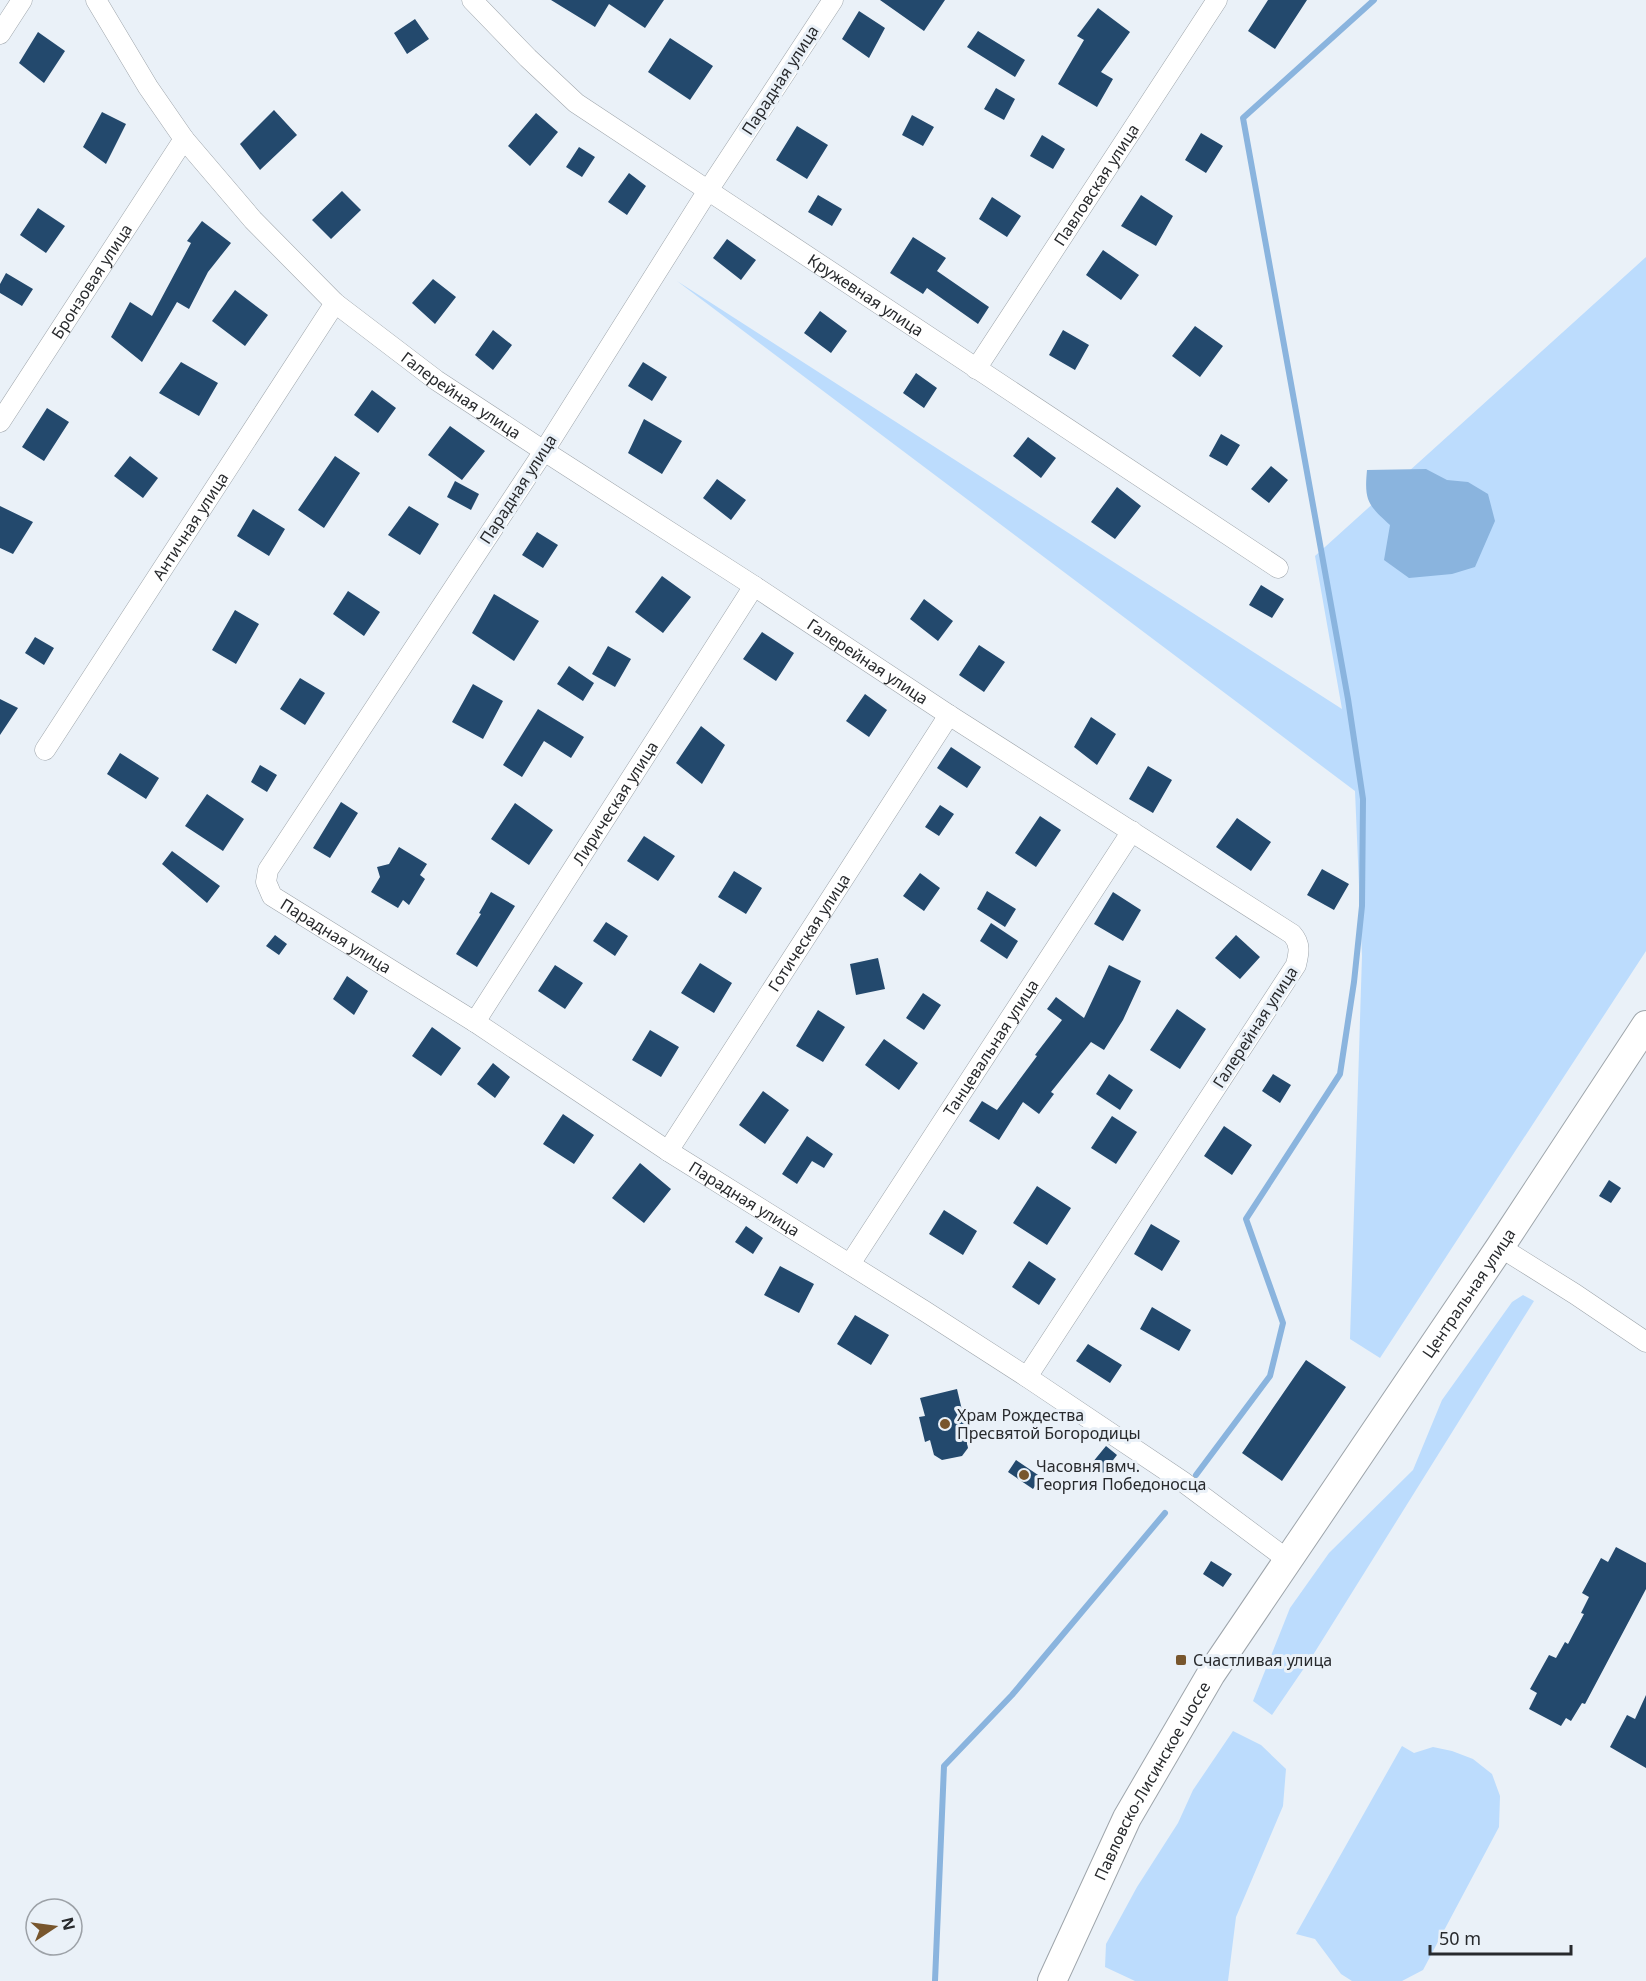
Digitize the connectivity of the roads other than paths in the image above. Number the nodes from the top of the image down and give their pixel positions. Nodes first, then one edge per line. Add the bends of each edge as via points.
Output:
1 (22, 0) edge
2 (96, 0) edge
3 (471, 0) edge
4 (833, 0) edge
5 (1217, 0) edge
6 (0, 34) edge
7 (183, 139) junction
8 (707, 192) junction
9 (335, 303) junction
10 (976, 369) junction
11 (0, 422) edge
12 (543, 451) junction
13 (1278, 568) dead end
14 (754, 586) junction
15 (949, 715) junction
16 (45, 750) dead end
17 (1132, 831) junction
18 (475, 1022) junction
19 (1646, 1025) edge
20 (668, 1150) junction
21 (1500, 1247) junction
22 (850, 1264) junction
23 (1646, 1342) edge
24 (1027, 1377) junction
25 (1288, 1560) junction
26 (1052, 1981) edge

1 - 6 street
2 - 7 street, Галерейная улица
3 - 8 street, Кружевная улица via 576,103
4 - 8 street, Парадная улица
5 - 10 street, Павловская улица
7 - 9 street, Галерейная улица via 253,220
7 - 11 street, Бронзовая улица
8 - 10 street, Кружевная улица
8 - 12 street, Парадная улица
9 - 12 street, Галерейная улица via 436,380
9 - 16 street, Античная улица
10 - 13 street, Кружевная улица
12 - 14 street, Галерейная улица
12 - 18 street, Парадная улица via 266,876 272,896
14 - 15 street, Галерейная улица
14 - 18 street, Лирическая улица
15 - 17 street, Галерейная улица
15 - 20 street, Готическая улица
17 - 22 street, Танцевальная улица
17 - 24 street, Галерейная улица via 1292,934 1297,939 1299,954 1296,965
18 - 20 street, Парадная улица
19 - 21 main road, Центральная улица
20 - 22 street, Парадная улица
21 - 23 street
21 - 25 main road, Центральная улица
22 - 24 street, Парадная улица
24 - 25 street, Парадная улица via 1182,1481
25 - 26 main road, Павловско-Лисинское шоссе via 1211,1674 1126,1818

